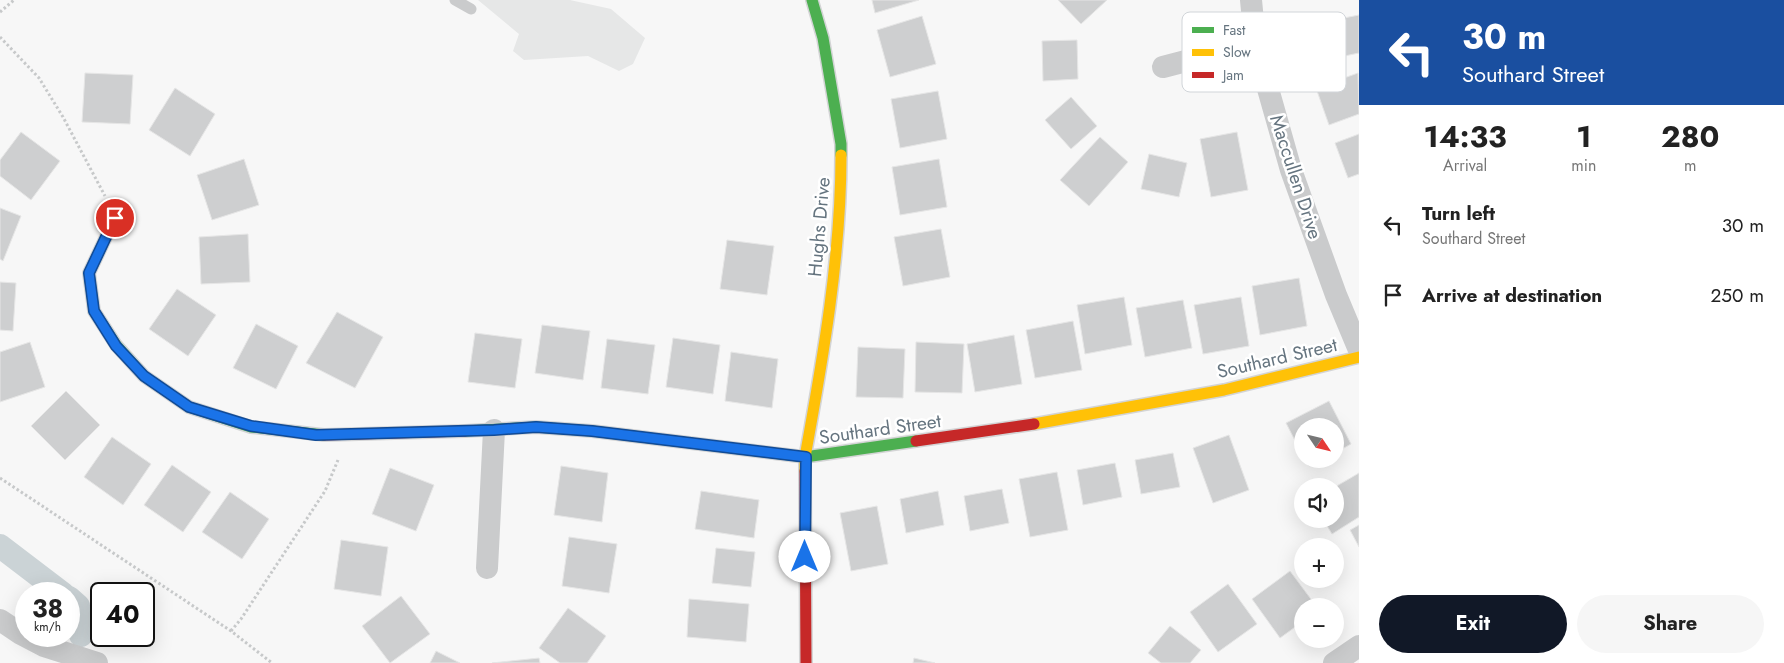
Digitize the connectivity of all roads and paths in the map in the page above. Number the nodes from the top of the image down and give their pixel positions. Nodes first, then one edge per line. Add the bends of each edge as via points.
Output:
1 (14, 0) edge
2 (455, 0) edge
3 (812, 0) edge
4 (471, 9) dead end
5 (0, 12) edge
6 (0, 37) edge
7 (1182, 62) edge
8 (1163, 67) dead end
9 (1269, 92) edge
10 (115, 218) joint
11 (1359, 350) edge
12 (1359, 357) edge
13 (494, 430) junction
14 (344, 434) junction
15 (806, 457) junction
16 (0, 478) edge
17 (487, 568) dead end
18 (0, 620) edge
19 (231, 631) junction
20 (1359, 646) edge
21 (97, 663) edge
22 (272, 663) edge
23 (806, 663) edge
24 (1334, 663) edge

1 - 5 path
2 - 4 lane
3 - 15 street, Hughs Drive via 823,38 841,144 841,203 822,365
6 - 10 path via 39,78 94,173
7 - 8 street
9 - 11 street, Maccullen Drive via 1291,170
10 - 14 street, Southard Street via 89,273 94,311 116,346 144,376 189,407 251,426 316,435
12 - 15 street, Southard Street via 1224,390 1044,422
13 - 14 street, Southard Street
13 - 15 street, Southard Street via 536,427 592,431
13 - 17 street
14 - 19 path via 325,492
15 - 23 street, Hughs Drive
16 - 19 path
18 - 21 street via 44,646
19 - 22 path
20 - 24 street

